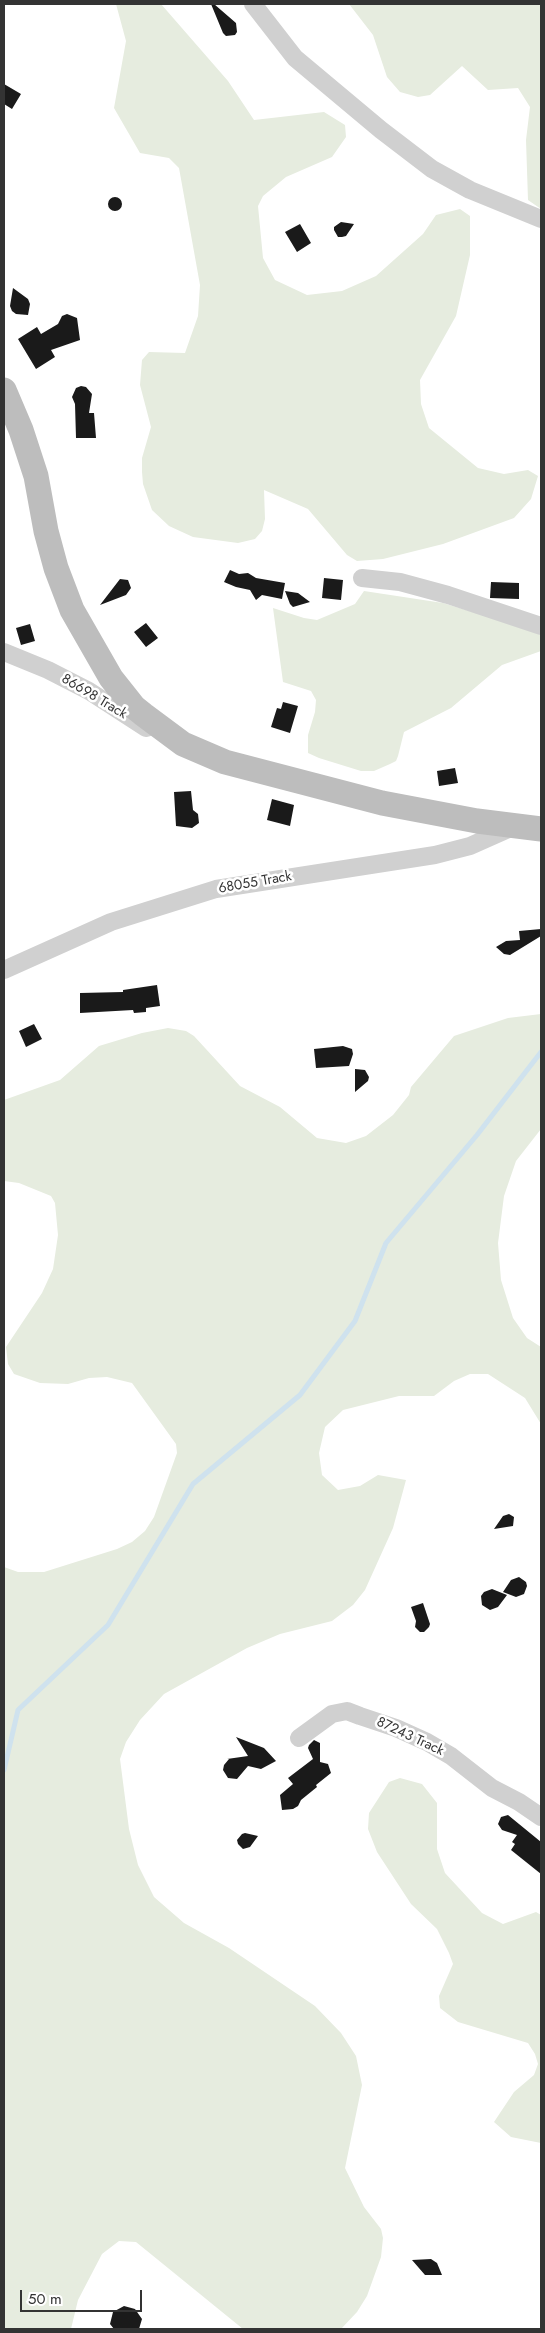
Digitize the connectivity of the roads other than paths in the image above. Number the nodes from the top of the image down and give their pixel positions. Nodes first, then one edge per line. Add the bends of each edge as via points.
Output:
1 (253, 4) edge
2 (541, 219) edge
3 (4, 390) edge
4 (362, 578) dead end
5 (541, 626) edge
6 (4, 652) edge
7 (183, 744) junction
8 (515, 826) junction
9 (541, 829) edge
10 (4, 970) edge
11 (299, 1738) dead end
12 (541, 1817) edge

1 - 2 street via 295,58 432,169 470,190
3 - 7 street via 36,476 46,531 72,610 111,678 134,707
4 - 5 street via 400,582
6 - 7 street, 86698 Track via 81,687 140,726
7 - 8 street via 225,762 382,803
8 - 9 street
8 - 10 street, 68055 Track via 470,846 435,855 216,889 111,922
11 - 12 street, 87243 Track via 332,1714 347,1712 360,1716 427,1742 492,1788

